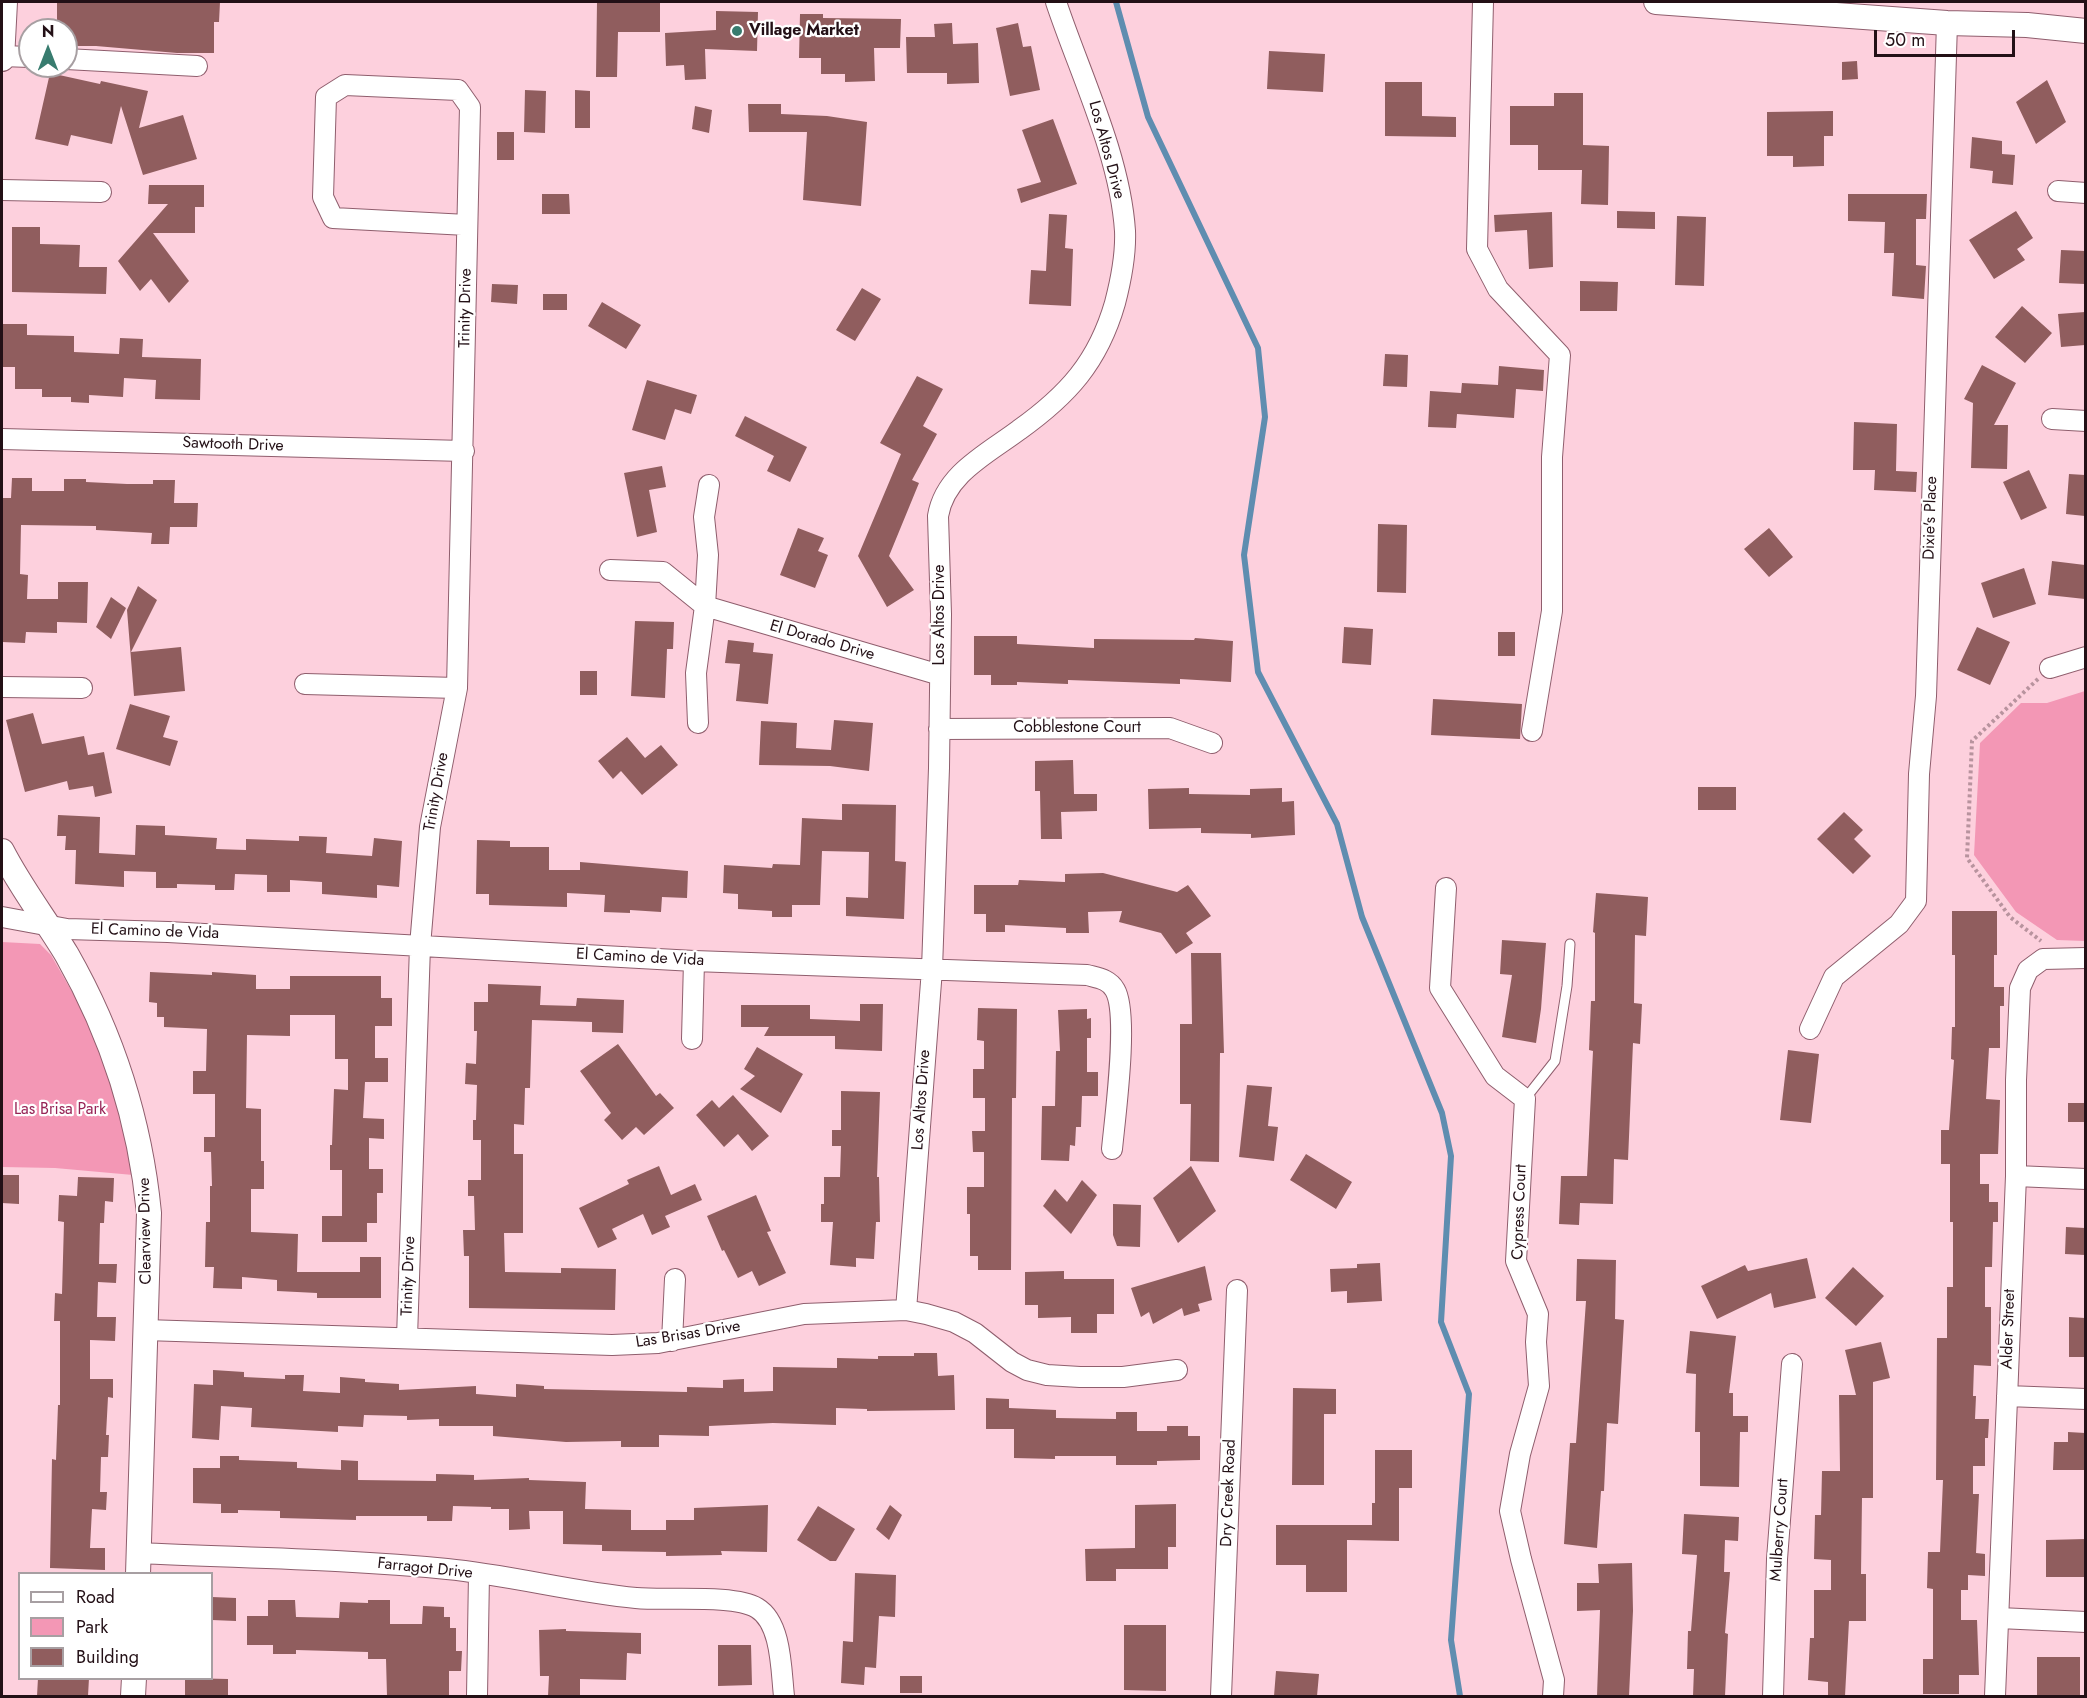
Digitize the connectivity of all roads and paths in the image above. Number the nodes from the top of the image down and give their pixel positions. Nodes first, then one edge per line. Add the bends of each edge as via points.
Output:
1 (5, 2) edge
2 (1056, 2) edge
3 (1483, 2) edge
4 (1656, 2) edge
5 (1947, 22) junction
6 (2085, 31) edge
7 (2, 57) edge
8 (18, 57) edge
9 (78, 60) edge
10 (197, 66) dead end
11 (2, 190) edge
12 (2058, 191) dead end
13 (101, 192) dead end
14 (2085, 193) edge
15 (467, 225) junction
16 (2052, 419) dead end
17 (2085, 422) edge
18 (2, 439) edge
19 (464, 451) junction
20 (709, 485) dead end
21 (610, 570) dead end
22 (705, 606) junction
23 (2085, 657) edge
24 (2049, 668) joint
25 (940, 675) junction
26 (305, 684) dead end
27 (2, 687) edge
28 (82, 687) dead end
29 (457, 688) junction
30 (698, 723) dead end
31 (939, 729) junction
32 (1532, 731) dead end
33 (1212, 743) dead end
34 (2, 851) edge
35 (1446, 888) dead end
36 (2, 917) edge
37 (49, 927) junction
38 (1570, 944) dead end
39 (420, 946) junction
40 (2062, 957) junction
41 (2085, 958) edge
42 (694, 961) junction
43 (932, 969) junction
44 (1810, 1029) dead end
45 (692, 1039) dead end
46 (1525, 1099) junction
47 (1112, 1149) dead end
48 (2016, 1176) junction
49 (2085, 1179) edge
50 (675, 1279) dead end
51 (1237, 1290) dead end
52 (906, 1310) junction
53 (145, 1330) junction
54 (407, 1338) junction
55 (672, 1341) junction
56 (1792, 1365) dead end
57 (1177, 1370) dead end
58 (2007, 1396) junction
59 (2085, 1399) edge
60 (138, 1563) edge
61 (479, 1574) junction
62 (1999, 1618) junction
63 (2085, 1622) edge
64 (134, 1680) edge
65 (134, 1696) edge
66 (477, 1696) edge
67 (784, 1696) edge
68 (1221, 1696) edge
69 (1553, 1696) edge
70 (1773, 1696) edge
71 (1995, 1696) edge

1 - 7 street
2 - 25 street, Los Altos Drive via 1093,102 1121,204 1125,232 1119,290 1100,346 1070,387 1041,414 961,472 943,498 938,516
3 - 32 street via 1477,249 1498,289 1560,356 1552,457 1552,611
4 - 5 street
5 - 6 street
5 - 44 street, Dixie's Place via 1916,901 1899,924 1834,977
7 - 8 street
9 - 10 street
11 - 13 street
12 - 14 street
15 - 15 street, Trinity Drive via 470,107 458,90 345,85 326,97 323,197 333,218
15 - 19 street, Trinity Drive
16 - 17 street
18 - 19 street, Sawtooth Drive
19 - 29 street, Trinity Drive
20 - 22 street via 704,517 708,555
21 - 22 street, El Dorado Drive via 663,572
22 - 25 street, El Dorado Drive
22 - 30 street via 696,673
23 - 24 street
24 - 40 path via 1972,741 1967,858 2010,917
25 - 31 street, Los Altos Drive
26 - 29 street
27 - 28 street
29 - 39 street, Trinity Drive via 430,827
31 - 33 street, Cobblestone Court via 1170,728
31 - 43 street, Los Altos Drive
34 - 37 street, Clearview Drive
35 - 46 street via 1440,988 1495,1076
36 - 37 street, El Camino de Vida
37 - 39 street, El Camino de Vida
37 - 53 street, Clearview Drive via 95,1008 138,1133 149,1213
38 - 46 lane via 1555,1061
39 - 42 street, El Camino de Vida
39 - 54 street, Trinity Drive
40 - 41 street
40 - 48 street, Alder Street via 2032,965 2020,988
42 - 43 street, El Camino de Vida
42 - 45 street
43 - 47 street, El Camino de Vida via 1087,975 1111,984 1121,1012
43 - 52 street, Los Altos Drive
46 - 69 street, Cypress Court via 1516,1261 1538,1314 1539,1386 1520,1454 1510,1511 1554,1680
48 - 49 street
48 - 58 street, Alder Street
50 - 55 street
51 - 68 street, Dry Creek Road
52 - 55 street, Las Brisas Drive via 804,1314
52 - 57 street, Las Brisas Drive via 954,1322 1012,1362 1047,1375 1123,1377
53 - 54 street, Las Brisas Drive
53 - 60 street, Clearview Drive
54 - 55 street, Las Brisas Drive via 612,1345
56 - 70 street, Mulberry Court via 1777,1559
58 - 59 street
58 - 62 street, Alder Street
60 - 61 street, Farragot Drive via 394,1564
61 - 66 street
61 - 67 street, Farragot Drive via 638,1598 742,1602 756,1608 772,1623
62 - 63 street
62 - 71 street, Alder Street
64 - 65 street

